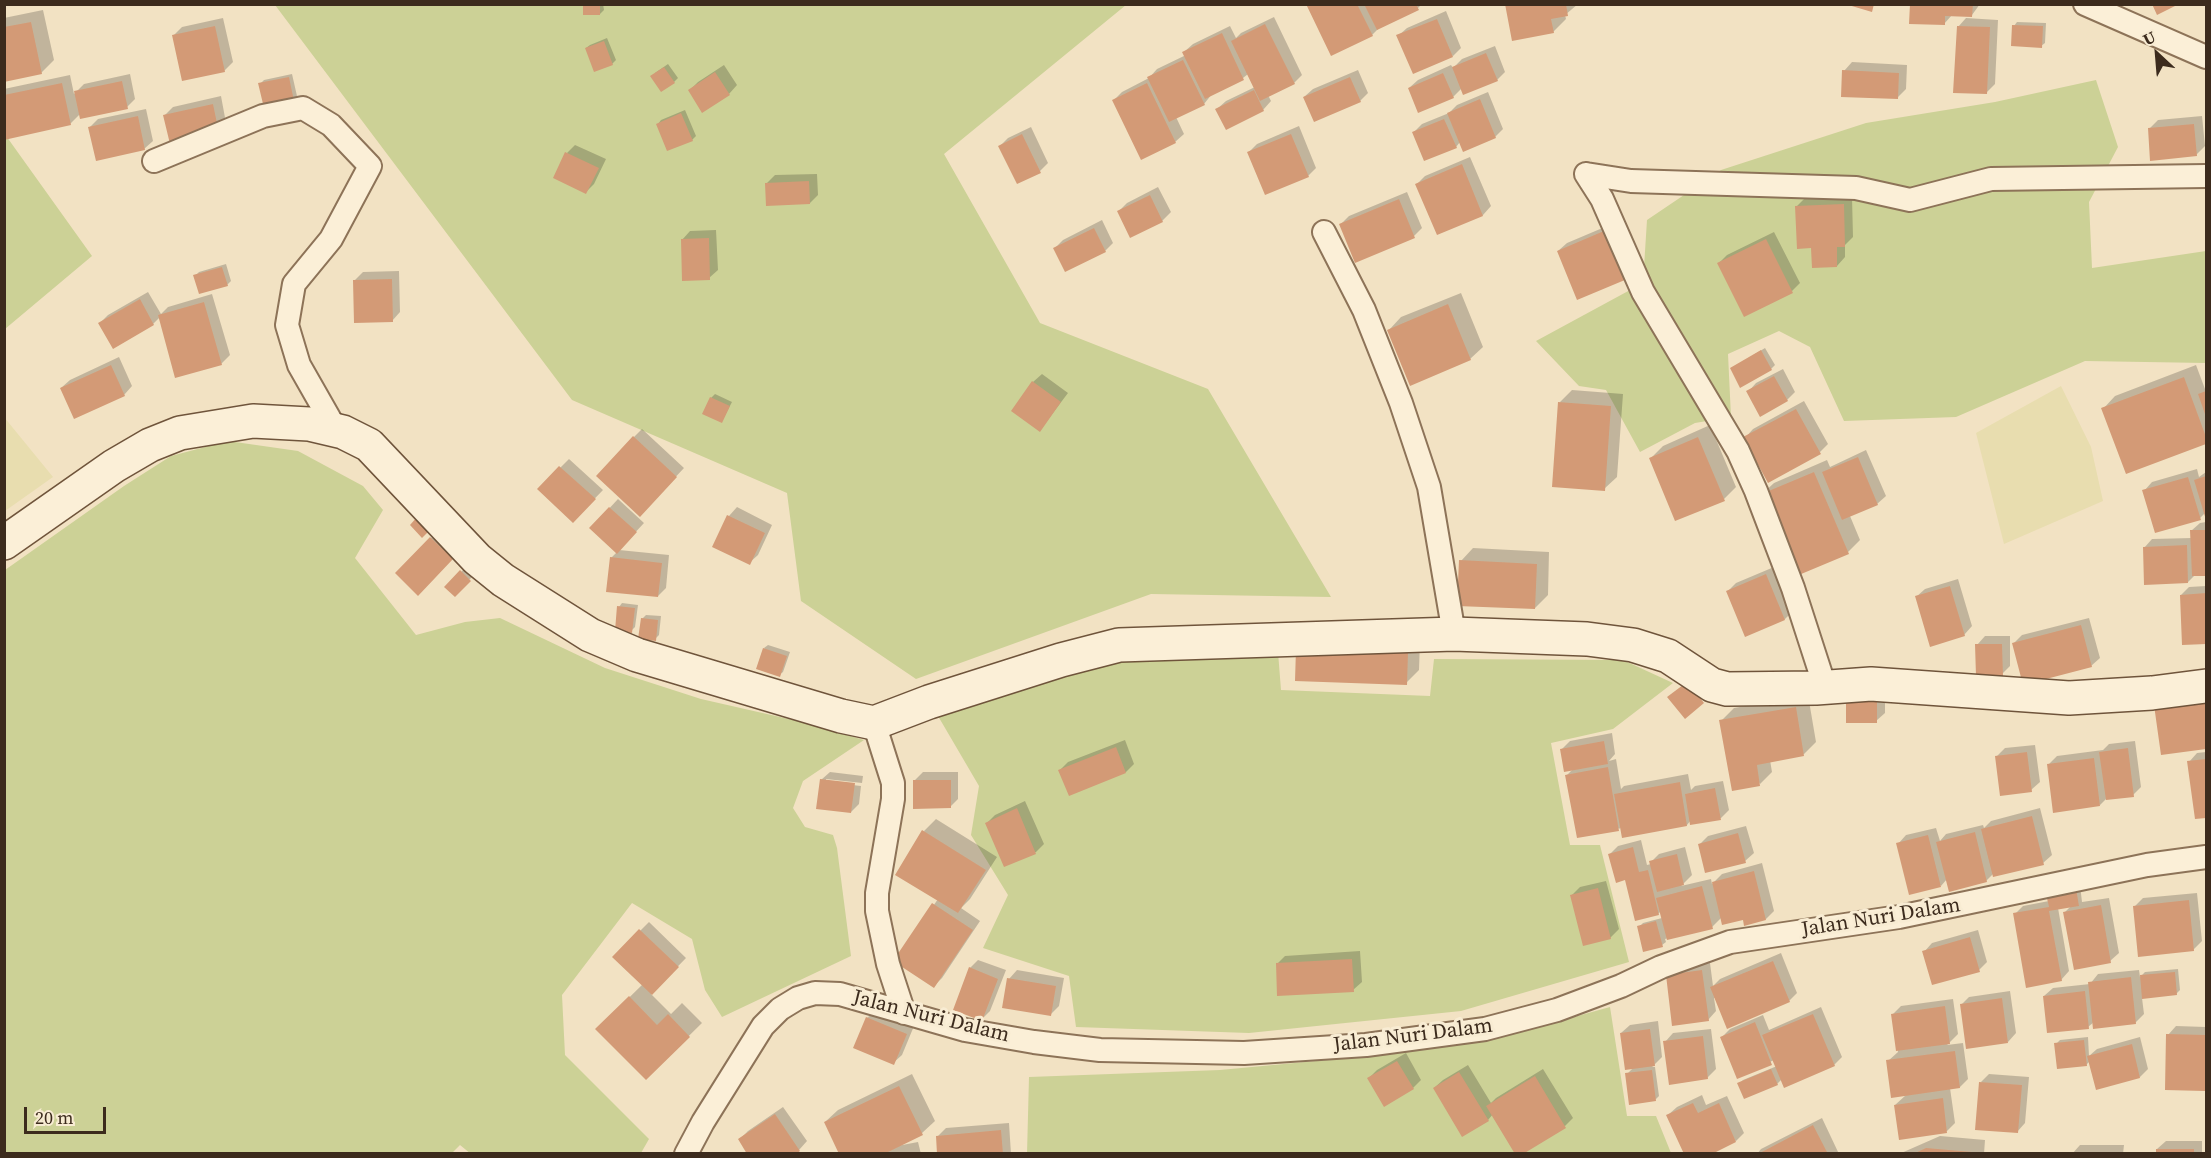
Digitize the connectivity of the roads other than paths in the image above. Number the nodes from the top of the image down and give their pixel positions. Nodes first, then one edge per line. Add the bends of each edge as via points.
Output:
1 (2085, 4) edge
2 (2206, 57) edge
3 (154, 161) dead end
4 (2206, 176) edge
5 (1324, 232) dead end
6 (336, 430) junction
7 (4, 543) edge
8 (1454, 634) junction
9 (2206, 686) edge
10 (1825, 687) junction
11 (874, 723) junction
12 (2206, 857) edge
13 (904, 1013) junction
14 (686, 1154) edge

1 - 2 street
3 - 6 street via 263,116 303,108 331,125 370,166 331,239 294,284 287,325 299,365
4 - 10 street via 1991,180 1910,200 1856,188 1631,182 1586,174 1602,198 1643,292 1738,451 1793,588
5 - 8 street via 1364,310 1429,487
6 - 7 main road via 309,424 253,421 180,433 114,466
6 - 11 main road via 369,445 477,559 503,580 590,635 637,655
8 - 10 main road via 1587,639 1633,645 1668,656 1719,688
8 - 11 main road via 1119,645 929,702
9 - 10 main road via 2069,698 1871,684
11 - 13 street via 893,783 894,799 877,911
12 - 13 street, Jalan Nuri Dalam via 2147,865 1899,917 1730,942 1557,1010 1485,1029 1366,1045 1244,1053 1100,1050 965,1030
13 - 14 street, Jalan Nuri Dalam via 840,994 821,993 798,998 780,1009 763,1026

